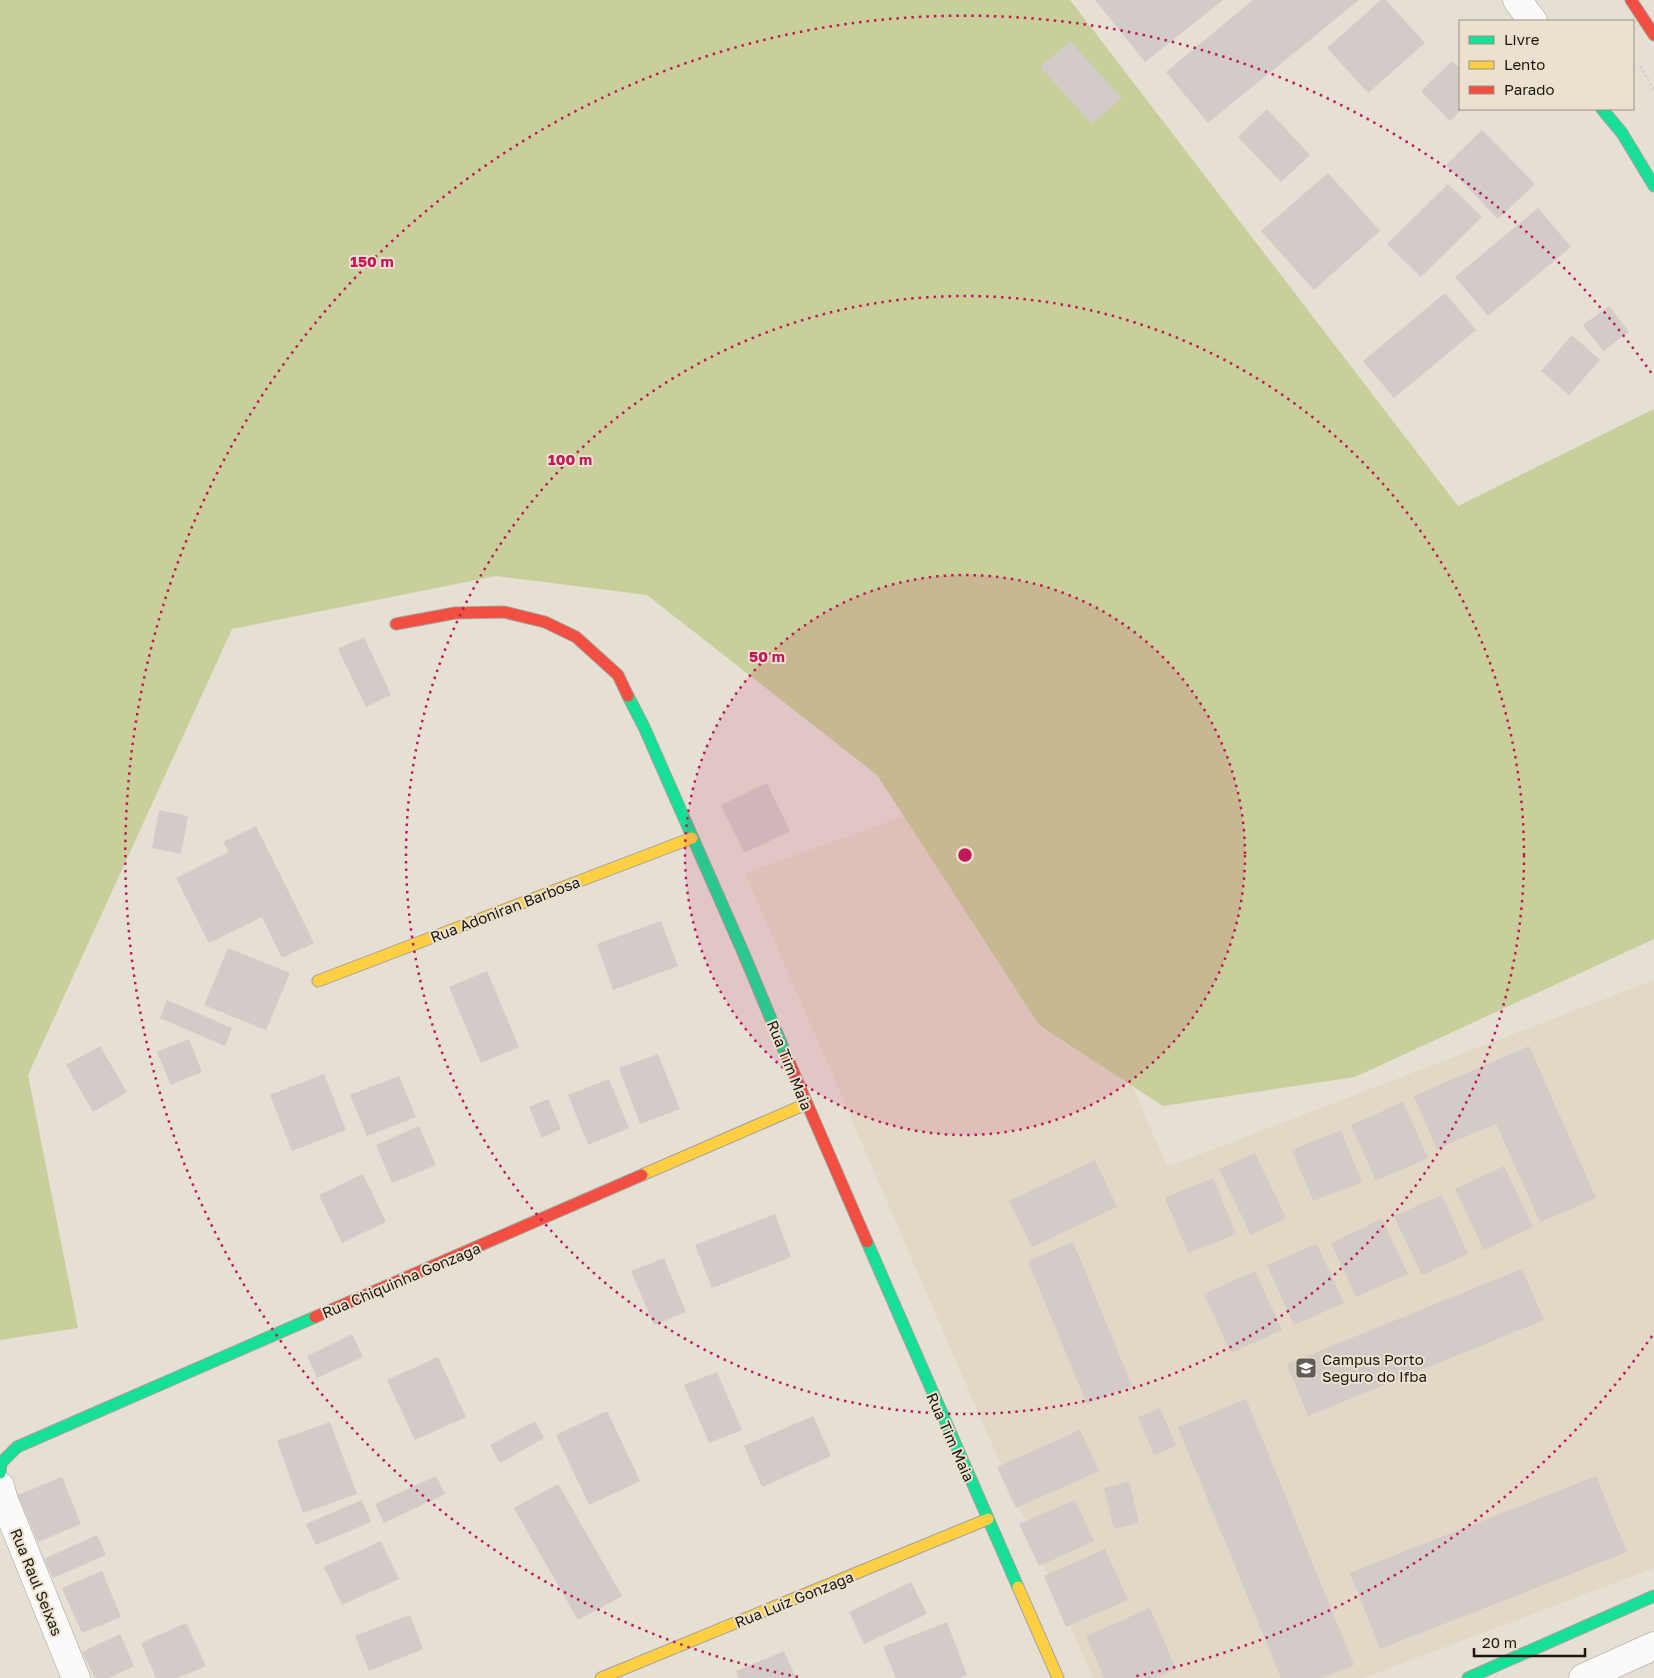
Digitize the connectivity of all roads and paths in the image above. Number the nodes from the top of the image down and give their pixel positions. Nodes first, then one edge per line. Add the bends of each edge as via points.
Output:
1 (1517, 0) edge
2 (1631, 0) edge
3 (1532, 20) edge
4 (1654, 35) edge
5 (1637, 62) dead end
6 (1654, 90) edge
7 (1603, 110) edge
8 (1654, 186) edge
9 (396, 624) dead end
10 (692, 838) junction
11 (318, 981) dead end
12 (806, 1104) junction
13 (0, 1474) edge
14 (988, 1520) junction
15 (1654, 1596) edge
16 (1654, 1646) edge
17 (76, 1678) edge
18 (601, 1678) edge
19 (1058, 1678) edge
20 (1468, 1678) edge
21 (1583, 1678) edge

1 - 3 street
2 - 4 street
5 - 6 path
7 - 8 street via 1622,133
9 - 10 street, Rua Tim Maia via 455,613 504,612 545,622 576,637 618,675
10 - 11 street, Rua Adoniran Barbosa
10 - 12 street, Rua Tim Maia
12 - 13 street, Rua Chiquinha Gonzaga via 17,1447
12 - 14 street, Rua Tim Maia
13 - 17 street, Rua Raul Seixas via 7,1509
14 - 18 street, Rua Luiz Gonzaga
14 - 19 street, Rua Tim Maia
15 - 20 street
16 - 21 street

